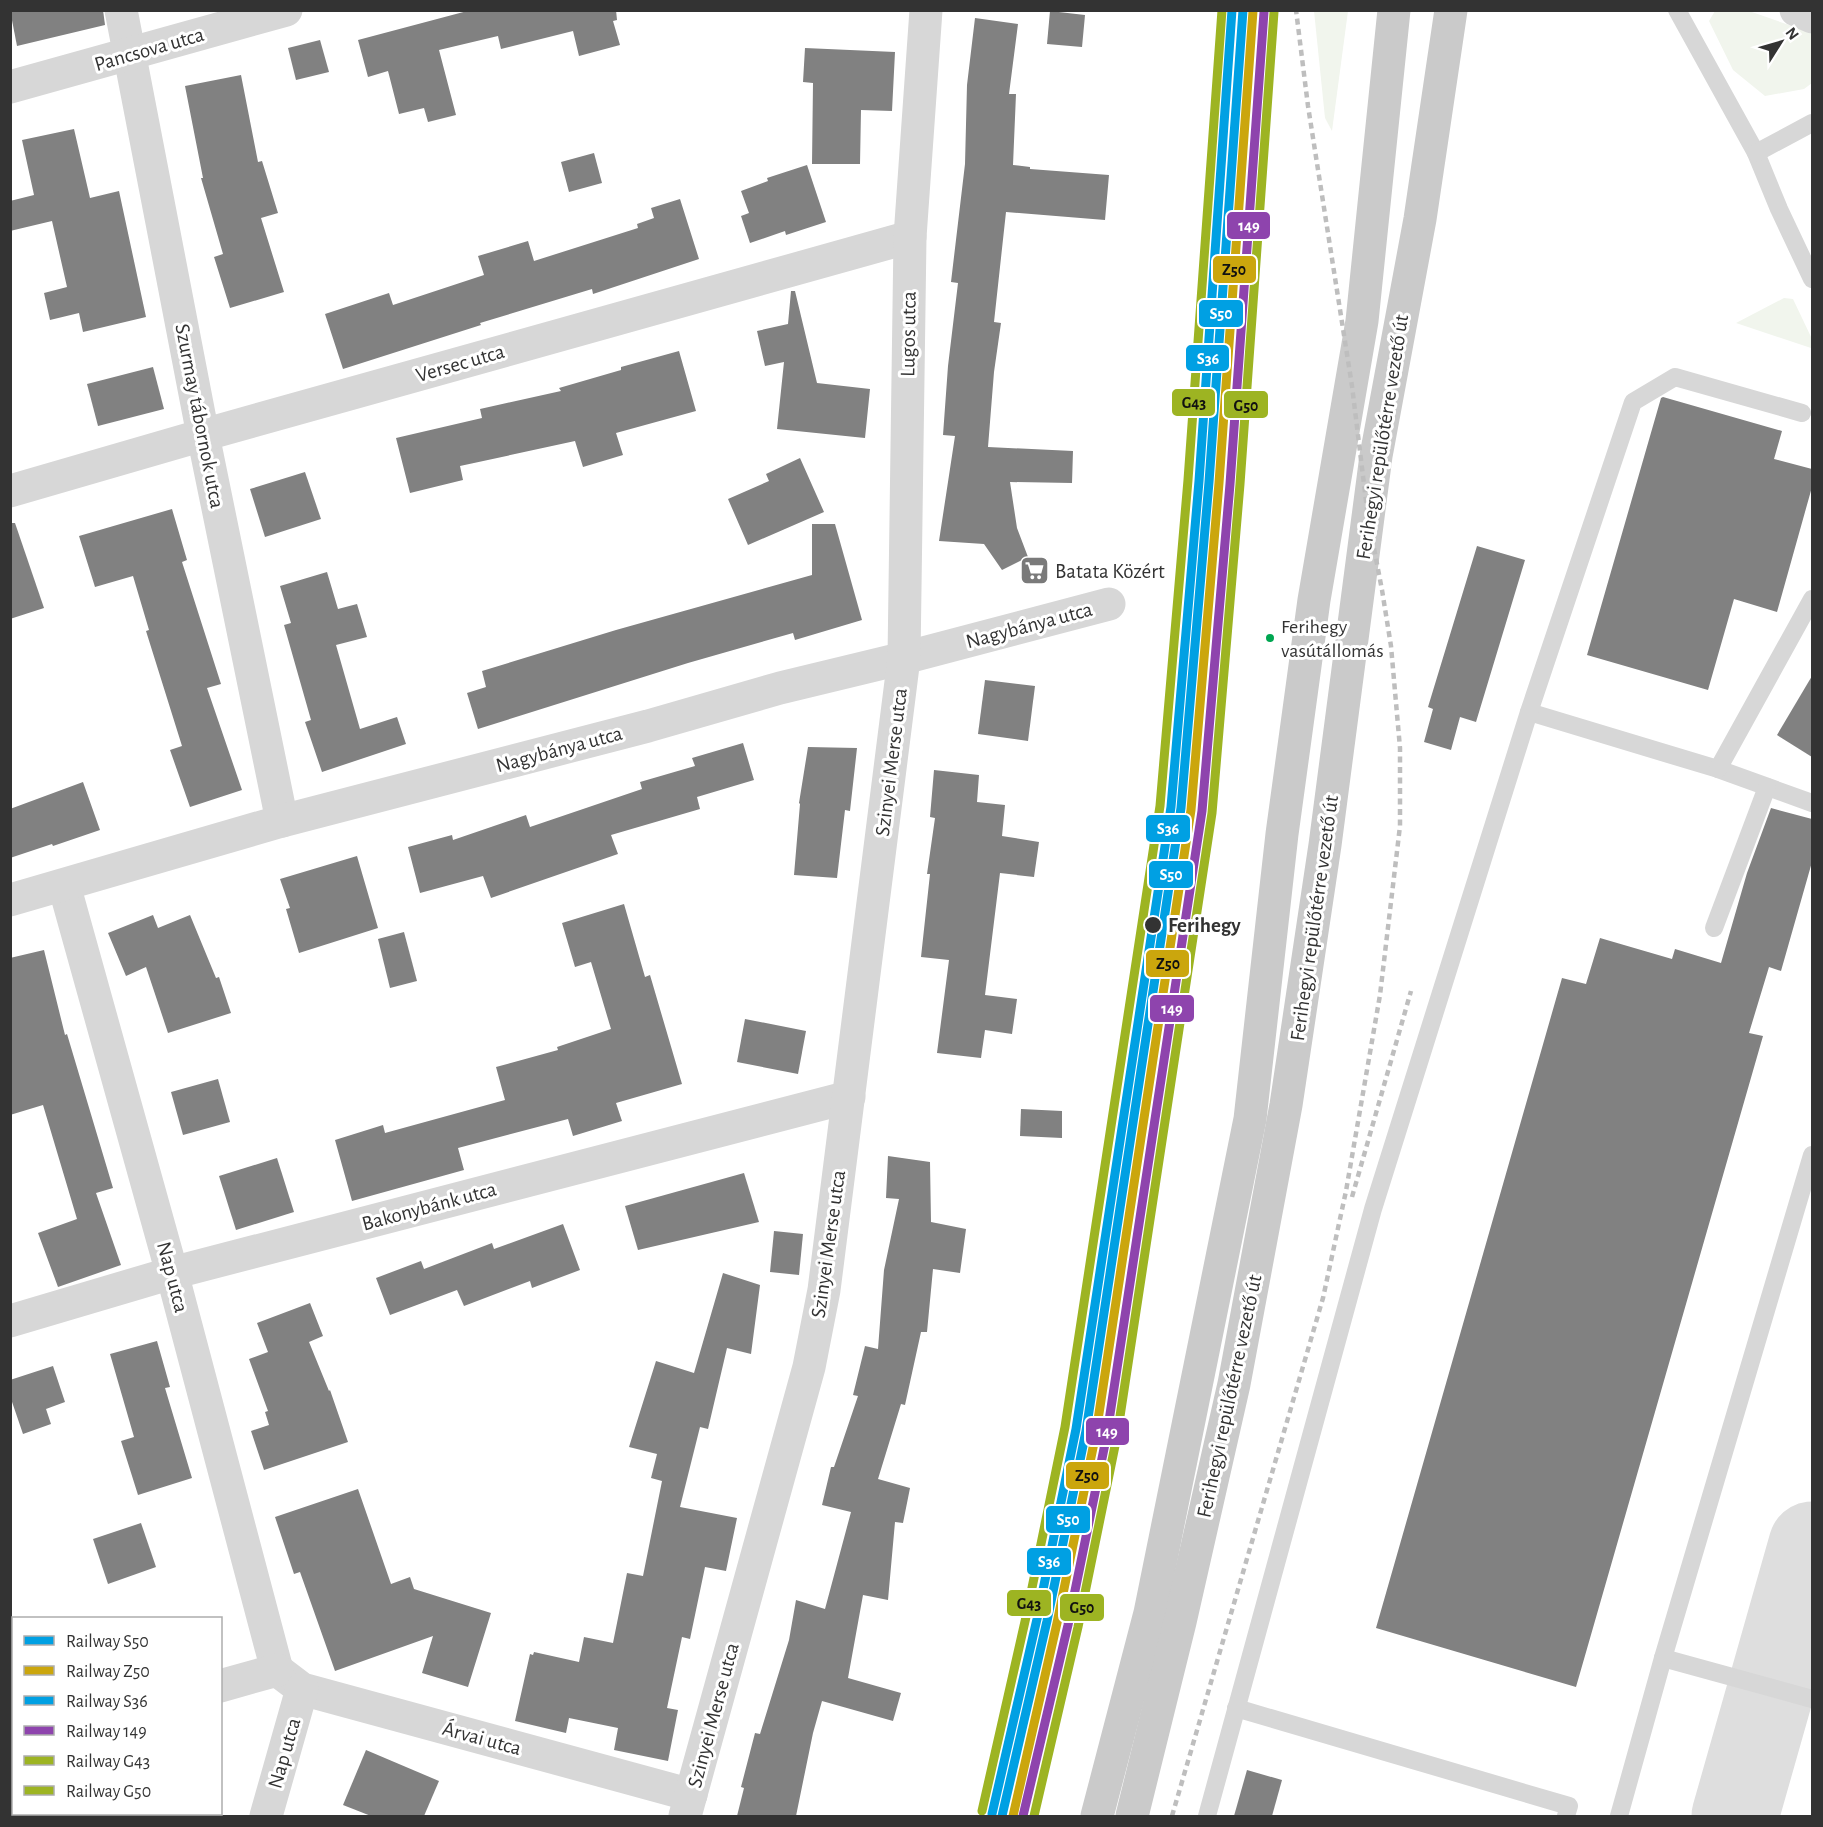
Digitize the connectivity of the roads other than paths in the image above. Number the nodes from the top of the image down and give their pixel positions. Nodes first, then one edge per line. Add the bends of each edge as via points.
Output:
1 (121, 10) edge
2 (286, 10) edge
3 (927, 10) edge
4 (1394, 10) edge
5 (1451, 10) edge
6 (1677, 10) edge
7 (1797, 10) edge
8 (1812, 17) edge
9 (130, 55) junction
10 (10, 87) edge
11 (1812, 123) edge
12 (1756, 153) junction
13 (910, 237) junction
14 (1812, 279) edge
15 (1802, 413) dead end
16 (203, 435) junction
17 (10, 491) edge
18 (1812, 599) edge
19 (1109, 604) dead end
20 (904, 658) junction
21 (1529, 712) junction
22 (1718, 769) junction
23 (1767, 787) junction
24 (1812, 803) edge
25 (282, 821) junction
26 (63, 885) junction
27 (10, 900) edge
28 (1714, 928) dead end
29 (849, 1097) junction
30 (1812, 1155) edge
31 (172, 1273) junction
32 (10, 1321) edge
33 (1663, 1658) junction
34 (290, 1679) junction
35 (222, 1686) edge
36 (1812, 1700) edge
37 (1236, 1708) junction
38 (688, 1806) edge
39 (266, 1816) edge
40 (1097, 1816) edge
41 (1132, 1816) edge
42 (1207, 1816) edge
43 (1566, 1816) edge
44 (1619, 1816) edge

1 - 9 street, Szurmay tábornok utca
2 - 9 street, Pancsova utca
3 - 13 street, Lugos utca
4 - 40 main road, Ferihegyi repülőtérre vezető út via 1362,321 1314,600 1282,834 1250,1119 1150,1613
5 - 41 main road, Ferihegyi repülőtérre vezető út via 1419,219 1376,456 1286,1105 1234,1384
6 - 12 lane
7 - 8 street
9 - 10 street, Pancsova utca
9 - 16 street, Szurmay tábornok utca
11 - 12 lane
12 - 14 lane
13 - 16 street, Versec utca
13 - 20 street, Lugos utca
15 - 21 lane via 1675,377 1633,402
16 - 17 street, Versec utca
16 - 25 street, Szurmay tábornok utca
18 - 22 lane
19 - 20 street, Nagybánya utca
20 - 25 street, Nagybánya utca
20 - 29 street, Szinyei Merse utca
21 - 22 lane
21 - 37 lane via 1373,1209
22 - 23 lane
23 - 24 lane
23 - 28 lane
25 - 26 street, Nagybánya utca
26 - 27 street, Nagybánya utca
26 - 31 street, Nap utca
29 - 31 street, Bakonybánk utca
29 - 38 street, Szinyei Merse utca via 824,1290 809,1367
30 - 33 lane
31 - 32 street, Bakonybánk utca
31 - 34 street, Nap utca
33 - 36 lane
33 - 44 lane
34 - 35 street
34 - 38 street, Árvai utca
34 - 39 street, Nap utca
37 - 42 lane
37 - 43 lane via 1569,1806

